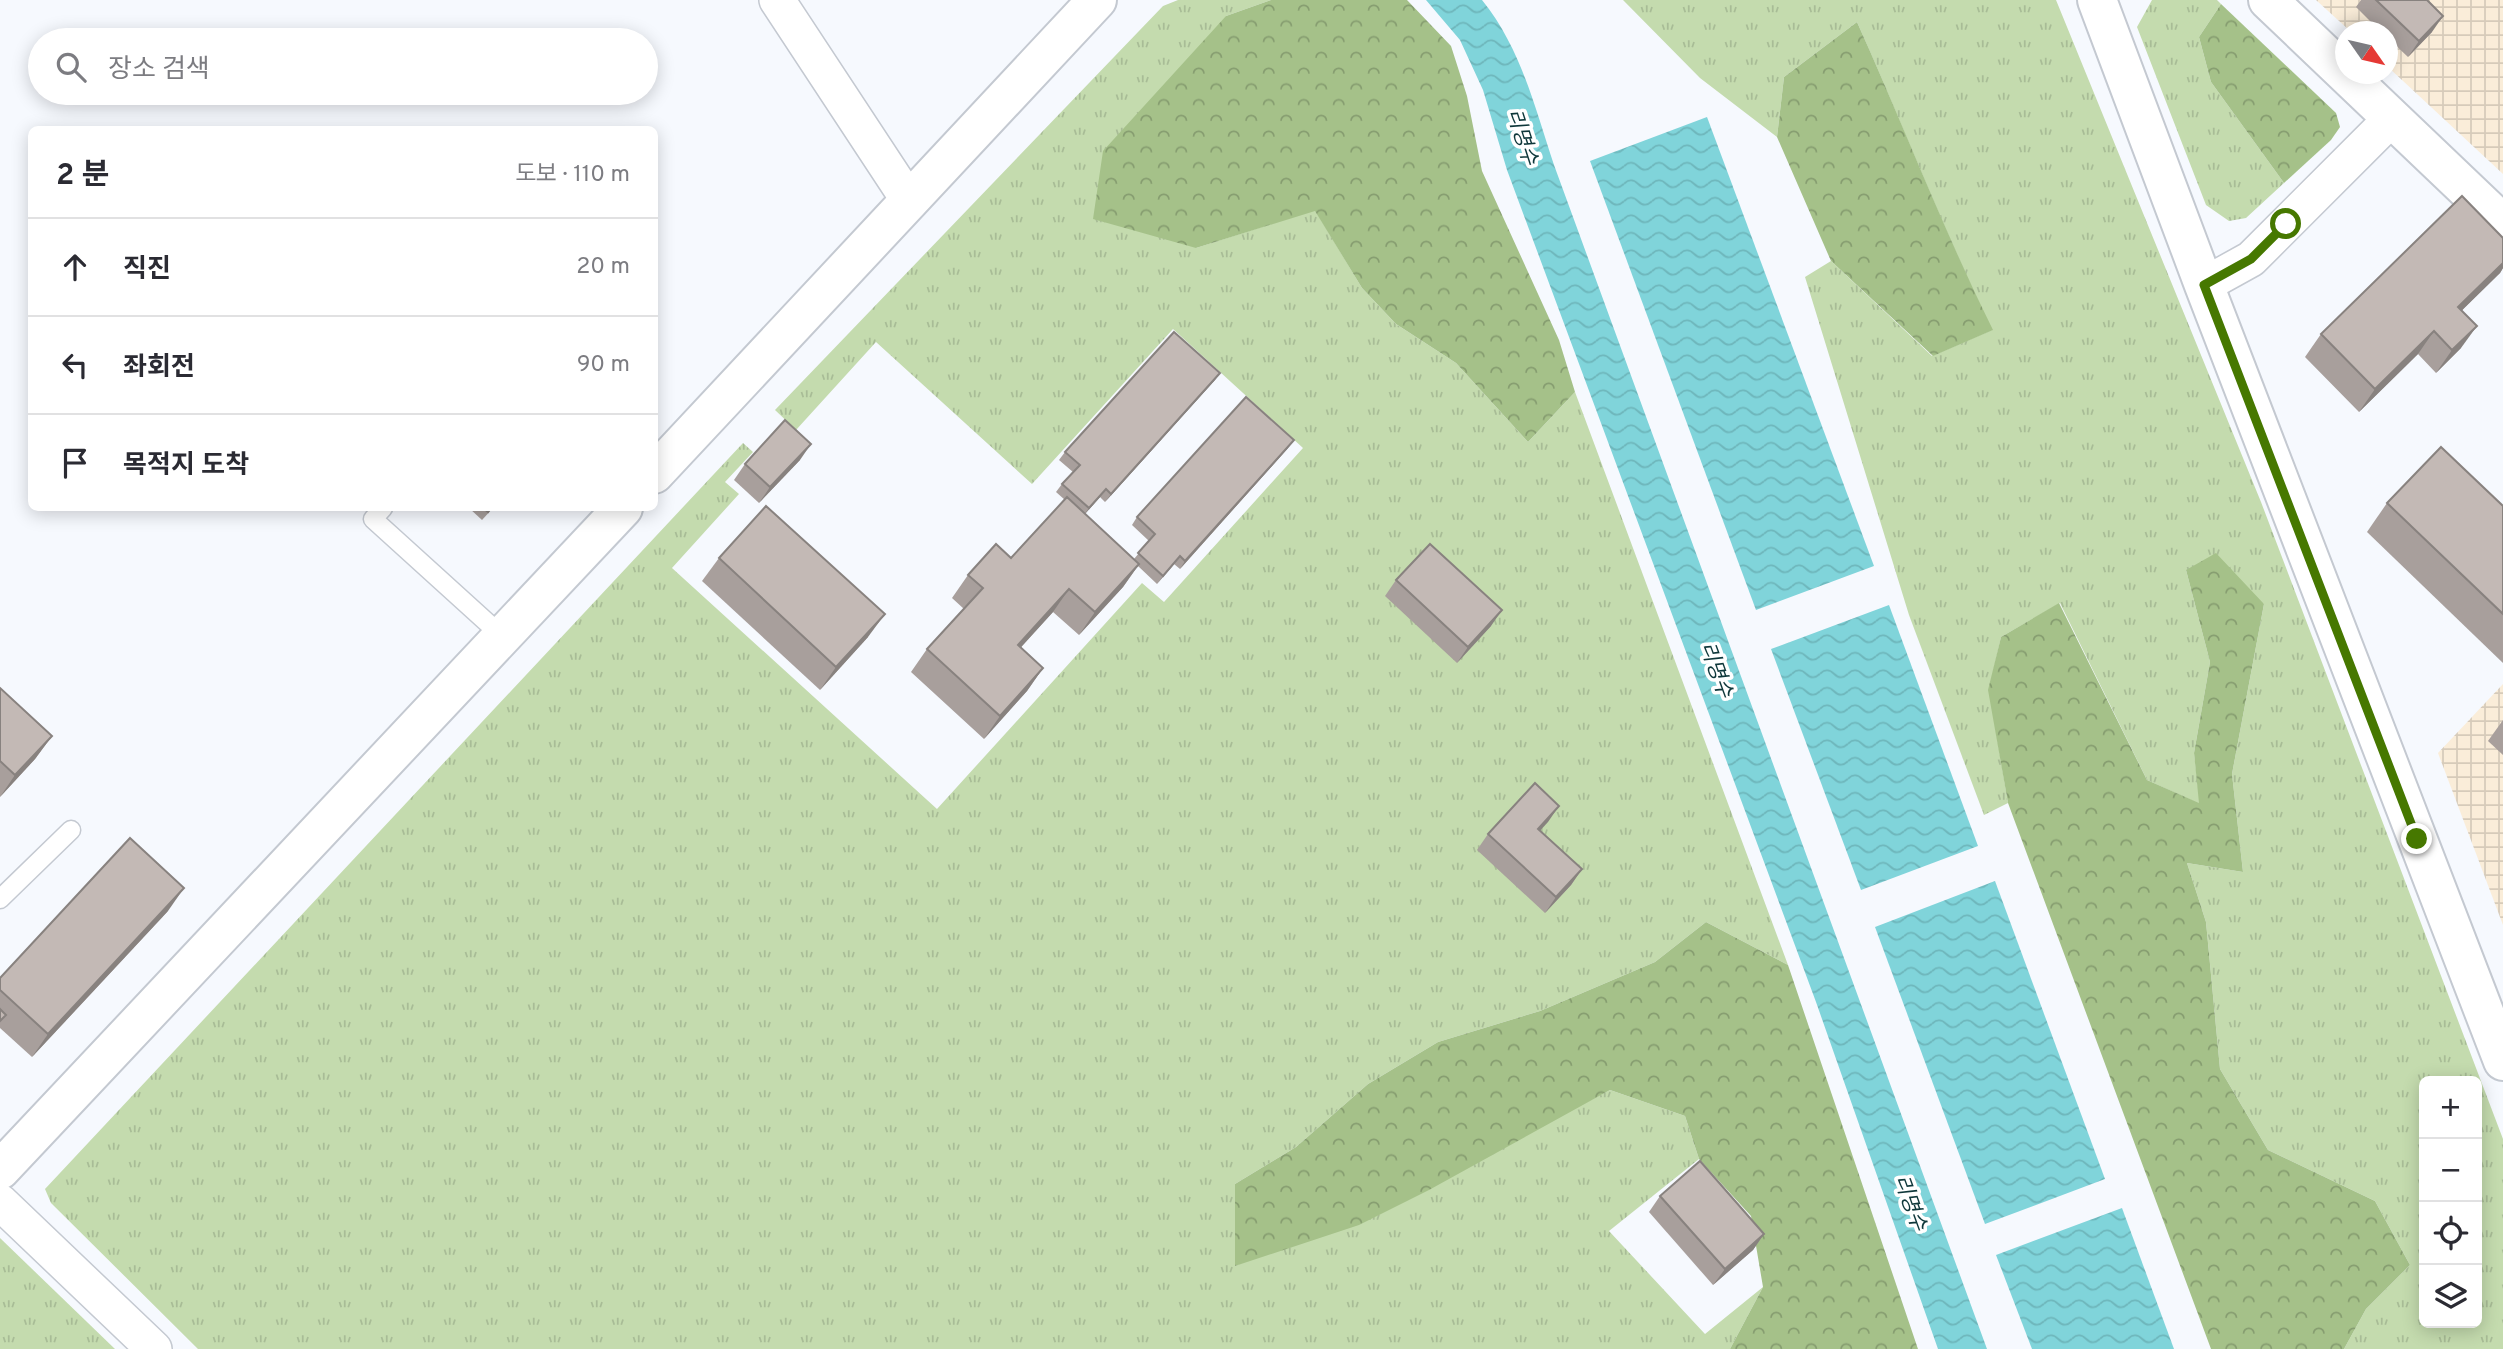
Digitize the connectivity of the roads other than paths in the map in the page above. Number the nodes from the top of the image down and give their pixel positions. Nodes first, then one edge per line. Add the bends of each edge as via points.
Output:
1 (777, 0) edge
2 (1097, 0) edge
3 (2097, 0) edge
4 (2268, 0) edge
5 (2392, 118) junction
6 (910, 202) junction
7 (2503, 224) edge
8 (2204, 285) junction
9 (658, 470) edge
10 (380, 511) edge
11 (620, 511) edge
12 (502, 636) junction
13 (71, 830) dead end
14 (0, 900) edge
15 (2503, 1061) edge
16 (0, 1170) edge
17 (0, 1202) edge
18 (154, 1349) edge

1 - 6 street
2 - 6 street
3 - 8 street
4 - 5 street
5 - 7 street
5 - 8 street via 2251,259
6 - 9 street
8 - 15 street
10 - 12 lane via 373,519
11 - 12 street
12 - 16 street
13 - 14 lane
17 - 18 street

